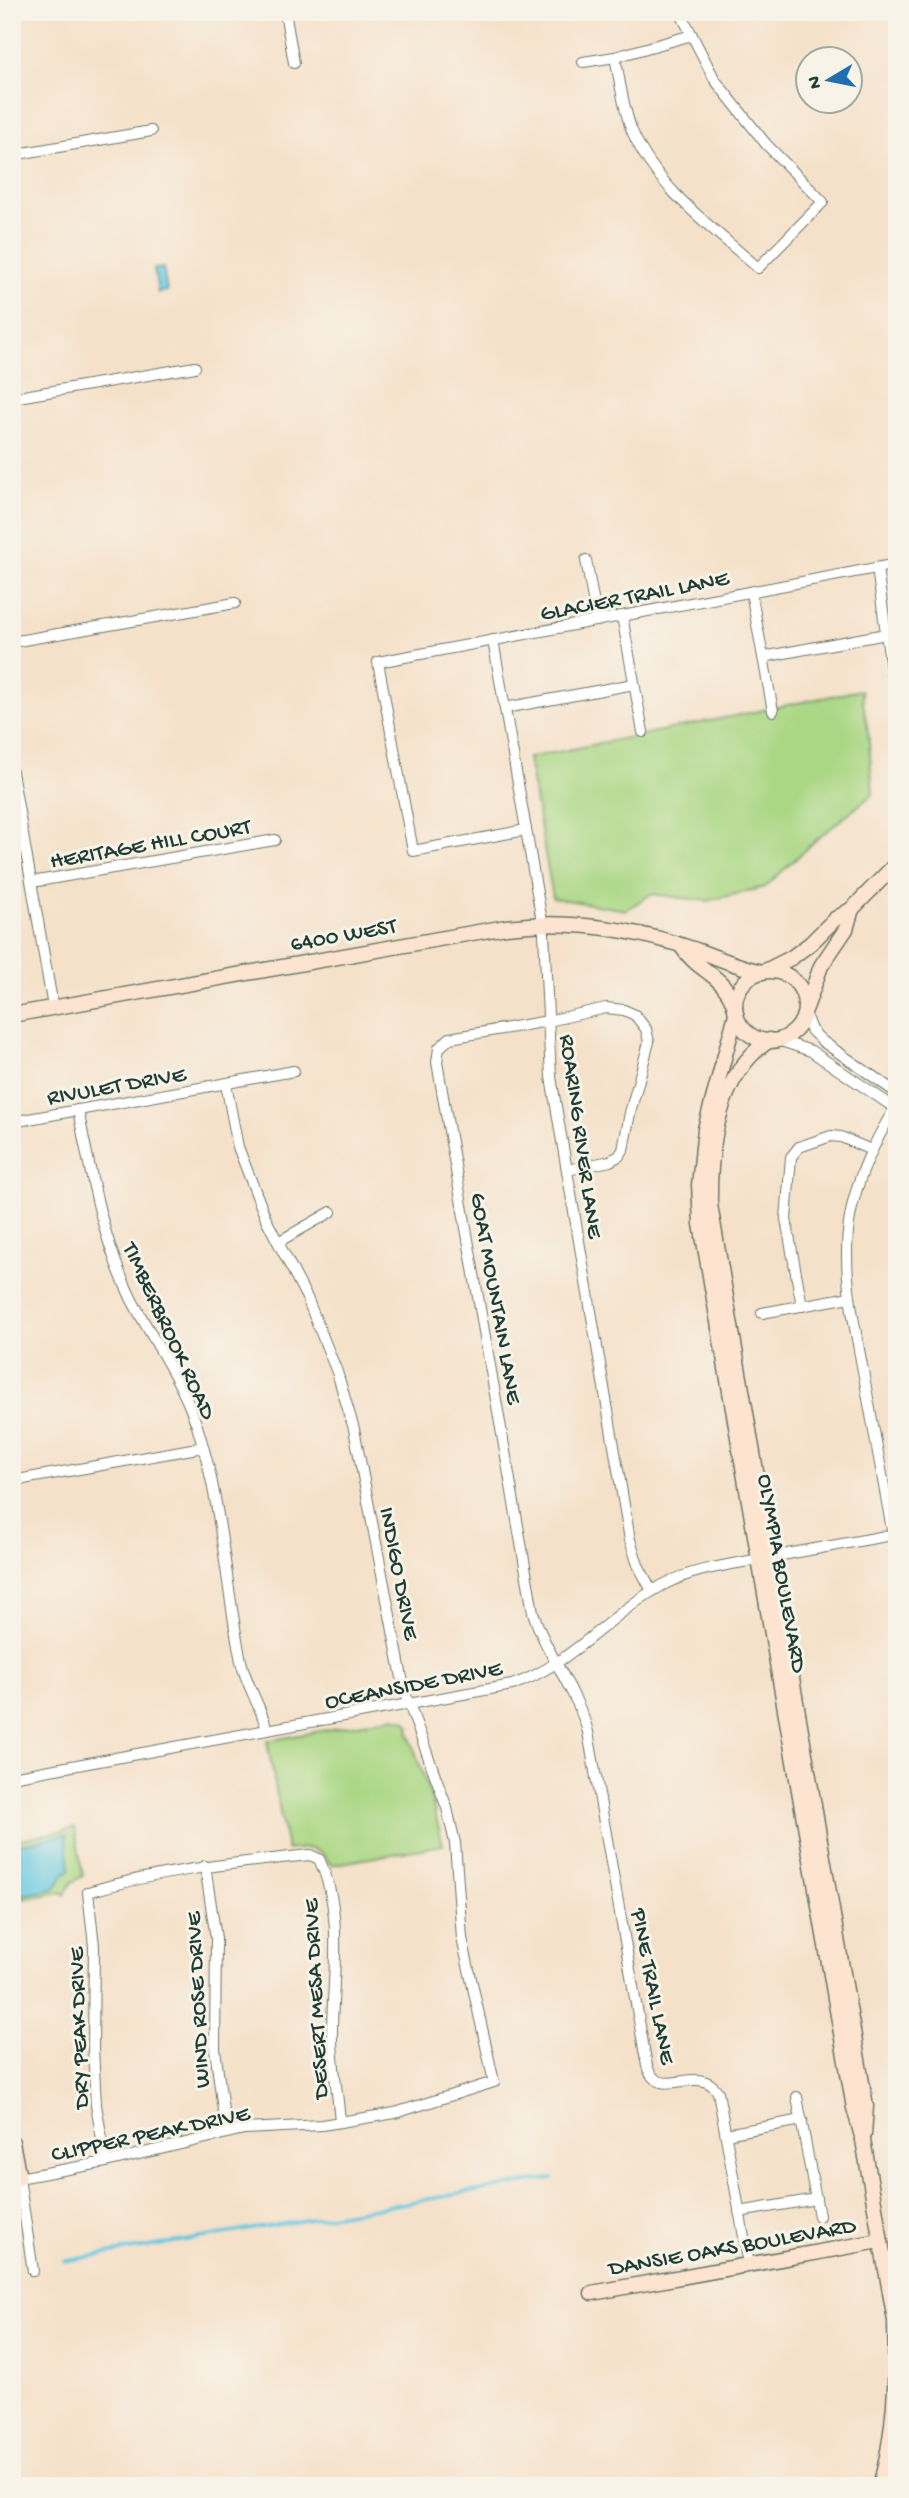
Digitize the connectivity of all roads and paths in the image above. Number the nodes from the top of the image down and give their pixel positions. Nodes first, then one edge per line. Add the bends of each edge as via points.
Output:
1 (285, 12) edge
2 (680, 12) edge
3 (692, 35) junction
4 (615, 57) junction
5 (294, 62) dead end
6 (583, 62) dead end
7 (151, 131) dead end
8 (12, 155) edge
9 (195, 367) dead end
10 (12, 398) edge
11 (586, 560) dead end
12 (897, 564) edge
13 (877, 568) junction
14 (751, 592) junction
15 (235, 603) dead end
16 (622, 616) junction
17 (597, 621) junction
18 (886, 634) junction
19 (493, 640) junction
20 (12, 642) edge
21 (763, 657) junction
22 (634, 684) junction
23 (897, 684) edge
24 (505, 708) junction
25 (773, 711) dead end
26 (643, 732) dead end
27 (12, 772) edge
28 (526, 830) junction
29 (275, 840) dead end
30 (897, 863) edge
31 (32, 882) junction
32 (852, 909) junction
33 (542, 924) junction
34 (682, 947) junction
35 (763, 972) junction
36 (53, 1007) junction
37 (805, 1011) junction
38 (736, 1012) junction
39 (12, 1015) edge
40 (548, 1021) junction
41 (774, 1040) junction
42 (294, 1071) dead end
43 (226, 1084) junction
44 (897, 1093) edge
45 (896, 1106) edge
46 (78, 1110) junction
47 (12, 1122) edge
48 (871, 1150) junction
49 (567, 1170) junction
50 (331, 1212) dead end
51 (278, 1242) junction
52 (850, 1297) junction
53 (802, 1306) junction
54 (762, 1313) dead end
55 (203, 1447) junction
56 (12, 1481) edge
57 (895, 1534) edge
58 (764, 1558) junction
59 (652, 1591) junction
60 (557, 1664) junction
61 (409, 1704) junction
62 (267, 1730) junction
63 (12, 1777) edge
64 (205, 1866) junction
65 (88, 1892) joint
66 (494, 2082) joint
67 (797, 2097) dead end
68 (802, 2120) junction
69 (340, 2122) junction
70 (226, 2133) junction
71 (726, 2134) junction
72 (12, 2142) edge
73 (106, 2162) junction
74 (15, 2179) edge
75 (816, 2199) junction
76 (739, 2212) junction
77 (820, 2216) dead end
78 (880, 2241) junction
79 (749, 2265) junction
80 (33, 2271) dead end
81 (592, 2293) dead end
82 (896, 2328) edge
83 (897, 2464) edge
84 (880, 2486) edge
85 (891, 2486) edge

1 - 5 street
2 - 3 street
3 - 4 street
3 - 4 street via 715,80 766,144 822,202 758,268 697,214 645,156 632,130
4 - 6 street
7 - 8 street
9 - 10 street
11 - 17 street
12 - 13 street, GLACIER TRAIL LANE
13 - 14 street, GLACIER TRAIL LANE
13 - 18 street
14 - 16 street, GLACIER TRAIL LANE
14 - 21 street
15 - 20 street
16 - 17 street, GLACIER TRAIL LANE
16 - 22 street
17 - 19 street, GLACIER TRAIL LANE
18 - 21 street
18 - 23 street
19 - 24 street, ROARING RIVER LANE
19 - 28 street, GLACIER TRAIL LANE via 378,662 413,851
21 - 25 street
22 - 24 street
22 - 26 street
24 - 28 street, ROARING RIVER LANE
27 - 31 street
28 - 33 street, ROARING RIVER LANE
29 - 31 street, HERITAGE HILL COURT
30 - 32 street
31 - 36 street
32 - 35 street via 802,951
32 - 37 street via 846,929 821,966
33 - 34 street, 6400 WEST via 619,929
33 - 36 street, 6400 WEST
33 - 40 street, ROARING RIVER LANE
34 - 35 street, 6400 WEST
34 - 38 street, 6400 WEST via 696,964 724,984
35 - 37 street via 778,972 796,983
35 - 38 street via 744,983 737,995
36 - 39 street, 6400 WEST
37 - 41 street via 795,1030
37 - 44 street via 811,1030 822,1041
38 - 41 street via 750,1034
38 - 58 street, OLYMPIA BOULEVARD via 705,1129 699,1205
40 - 49 street, ROARING RIVER LANE via 551,1077
40 - 49 street, GOAT MOUNTAIN LANE via 617,1008 640,1019 649,1042 622,1153 610,1161
40 - 60 street, GOAT MOUNTAIN LANE via 450,1038 441,1044 436,1057 533,1612
41 - 45 street via 811,1051
41 - 58 street, OLYMPIA BOULEVARD via 745,1060 728,1093 715,1139 710,1189
42 - 43 street, RIVULET DRIVE
43 - 46 street, RIVULET DRIVE
43 - 51 street, INDIGO DRIVE via 238,1147
45 - 48 street
46 - 47 street, RIVULET DRIVE
46 - 55 street, TIMBERBROOK ROAD via 108,1243 131,1298 185,1395
48 - 52 street via 849,1219
48 - 53 street via 831,1136 799,1147 791,1157 786,1219
49 - 59 street, ROARING RIVER LANE via 630,1540
50 - 51 street
51 - 61 street, INDIGO DRIVE via 332,1359 354,1429
52 - 53 street
52 - 57 street
53 - 54 street
55 - 56 street
55 - 62 street, TIMBERBROOK ROAD via 242,1664
57 - 58 street, OCEANSIDE DRIVE
58 - 59 street, OCEANSIDE DRIVE via 691,1574
58 - 78 street, OLYMPIA BOULEVARD via 866,2106 863,2140
59 - 60 street, OCEANSIDE DRIVE
60 - 61 street, OCEANSIDE DRIVE via 512,1685
60 - 71 street, PINE TRAIL LANE via 575,1695 588,1732 648,2071 665,2083 699,2079 712,2084 719,2096
61 - 62 street, OCEANSIDE DRIVE
61 - 66 street, INDIGO DRIVE via 447,1808 462,1938
62 - 63 street, OCEANSIDE DRIVE
64 - 65 street, DESERT MESA DRIVE
64 - 69 street, DESERT MESA DRIVE via 310,1856 319,1859 333,1916 332,2041
64 - 70 street, WIND ROSE DRIVE via 216,1938 215,2049
65 - 73 street, DRY PEAK DRIVE via 94,1945 96,2105
66 - 69 street, CLIPPER PEAK DRIVE via 395,2113
67 - 68 street
68 - 71 street
68 - 75 street
69 - 70 street, CLIPPER PEAK DRIVE
70 - 73 street, CLIPPER PEAK DRIVE
71 - 76 street, PINE TRAIL LANE
72 - 74 street
73 - 74 street, CLIPPER PEAK DRIVE
74 - 80 street
75 - 76 street
75 - 77 street
76 - 79 street, PINE TRAIL LANE
78 - 79 street, DANSIE OAKS BOULEVARD
78 - 82 street, OLYMPIA BOULEVARD
79 - 81 street, DANSIE OAKS BOULEVARD
82 - 84 street, OLYMPIA BOULEVARD via 893,2423
83 - 85 street

